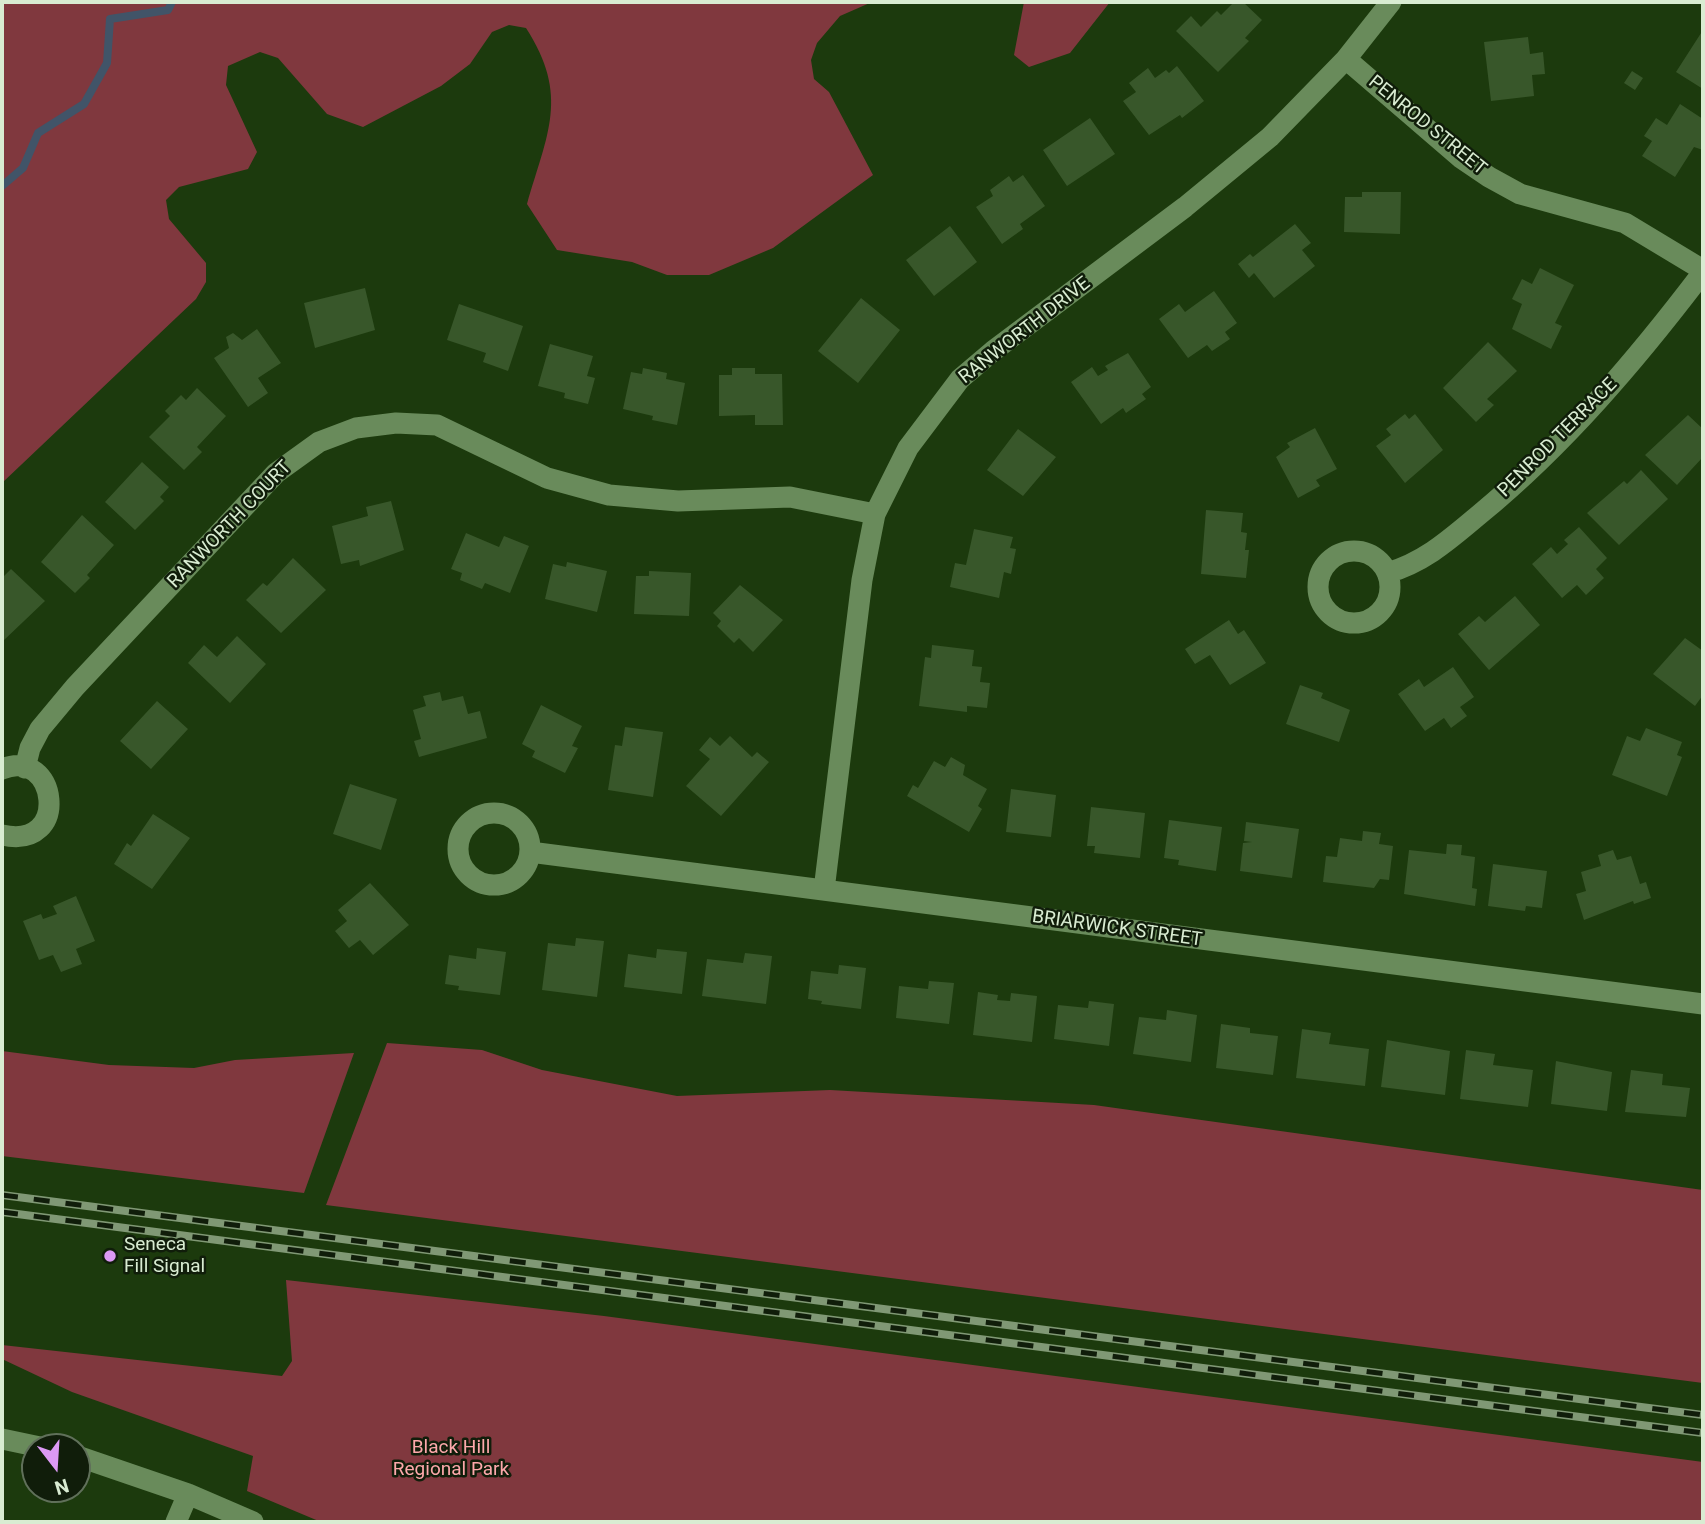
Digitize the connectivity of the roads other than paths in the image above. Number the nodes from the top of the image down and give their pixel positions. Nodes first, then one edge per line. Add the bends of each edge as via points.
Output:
1 (1391, 2) edge
2 (1346, 59) junction
3 (1703, 271) edge
4 (875, 514) junction
5 (1387, 573) dead end
6 (24, 768) junction
7 (2, 769) edge
8 (2, 835) edge
9 (530, 852) dead end
10 (824, 890) junction
11 (1703, 1004) edge
12 (2, 1439) edge
13 (21, 1443) edge
14 (91, 1461) edge
15 (188, 1494) junction
16 (176, 1522) edge
17 (253, 1522) edge

1 - 2 street, RANWORTH DRIVE
2 - 3 street, PENROD STREET via 1489,177 1520,194 1625,223
2 - 4 street, RANWORTH DRIVE via 1237,165 960,379 908,448
3 - 5 street, PENROD TERRACE via 1638,356 1513,485 1428,557
4 - 6 street, RANWORTH COURT via 789,496 678,501 608,495 547,478 437,425 396,423 356,428 318,442 276,473 75,687 40,729
4 - 10 street, RANWORTH DRIVE via 862,580
6 - 7 street
6 - 8 street via 41,777 49,812 35,831 14,838
9 - 10 street, BRIARWICK STREET
10 - 11 street, BRIARWICK STREET
12 - 13 street
14 - 15 street
15 - 16 street
15 - 17 street

